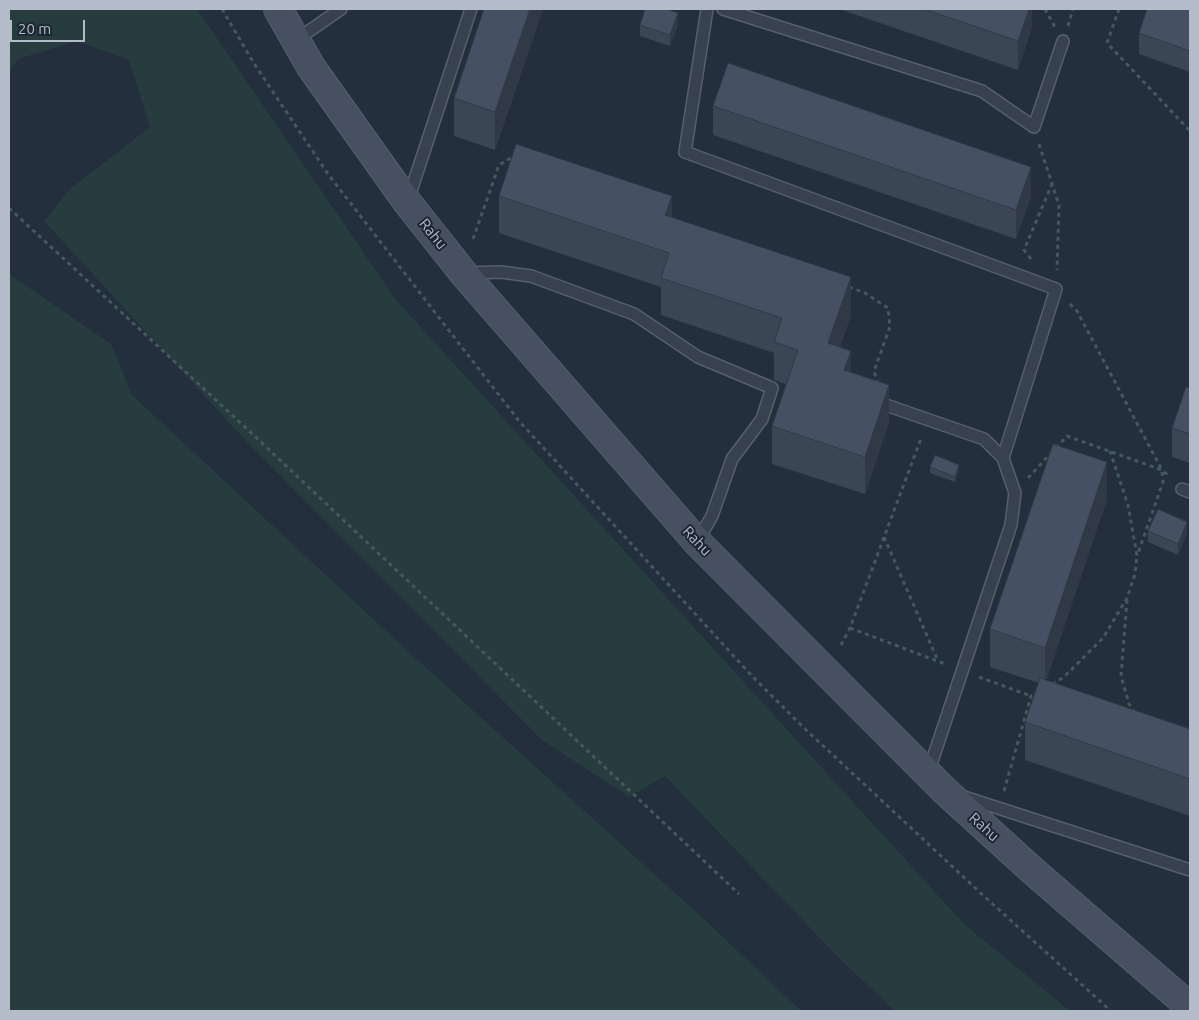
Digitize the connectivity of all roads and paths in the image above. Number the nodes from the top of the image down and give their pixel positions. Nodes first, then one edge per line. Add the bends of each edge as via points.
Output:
1 (222, 9) edge
2 (278, 9) edge
3 (341, 9) edge
4 (471, 9) edge
5 (707, 9) edge
6 (723, 9) edge
7 (1119, 9) edge
8 (296, 40) junction
9 (1063, 41) dead end
10 (1034, 127) junction
11 (1190, 132) edge
12 (518, 162) edge
13 (1052, 184) junction
14 (407, 202) junction
15 (9, 208) edge
16 (473, 239) dead end
17 (464, 274) junction
18 (847, 286) edge
19 (1056, 289) junction
20 (884, 404) joint
21 (928, 420) junction
22 (1110, 451) junction
23 (1003, 458) junction
24 (1162, 470) junction
25 (1186, 490) edge
26 (1014, 493) junction
27 (884, 537) junction
28 (697, 542) junction
29 (1137, 556) junction
30 (1127, 598) junction
31 (850, 628) junction
32 (841, 645) dead end
33 (938, 661) junction
34 (962, 670) junction
35 (1048, 687) edge
36 (1039, 694) edge
37 (1031, 696) junction
38 (1138, 717) edge
39 (936, 783) junction
40 (1000, 809) junction
41 (1190, 870) edge
42 (739, 894) dead end
43 (1190, 1007) edge
44 (1111, 1011) edge

1 - 44 path via 253,62 328,174 519,421 752,676 972,885
2 - 8 main road, Rahu
3 - 8 lane
4 - 14 lane
5 - 19 lane via 685,152
6 - 10 lane via 982,91
7 - 11 path via 1107,43
8 - 14 main road, Rahu via 311,67
9 - 10 lane
10 - 13 path
12 - 16 path via 509,159 499,165
13 - 19 path via 1059,205
13 - 19 path via 1024,250
14 - 17 main road, Rahu
15 - 42 path
17 - 28 main road, Rahu
17 - 28 lane via 502,272 531,276 624,310 698,357 772,388 762,419 732,459 712,516
18 - 20 path via 888,308 890,326 874,371
19 - 23 lane
19 - 24 path via 1077,311
20 - 21 lane
21 - 23 lane via 984,439
21 - 27 path
22 - 24 path
22 - 26 path via 1067,436
22 - 29 path via 1128,505
23 - 26 lane
24 - 25 path
24 - 29 path via 1163,482
26 - 34 lane via 1011,525
27 - 31 path
27 - 33 path
28 - 39 main road, Rahu
29 - 30 path
30 - 35 path via 1103,638 1064,677
30 - 38 path via 1121,676 1129,704
31 - 32 path
31 - 33 path
33 - 34 path
34 - 37 path
34 - 39 lane
36 - 37 path
37 - 40 path
39 - 40 lane
39 - 43 main road, Rahu
40 - 41 lane

